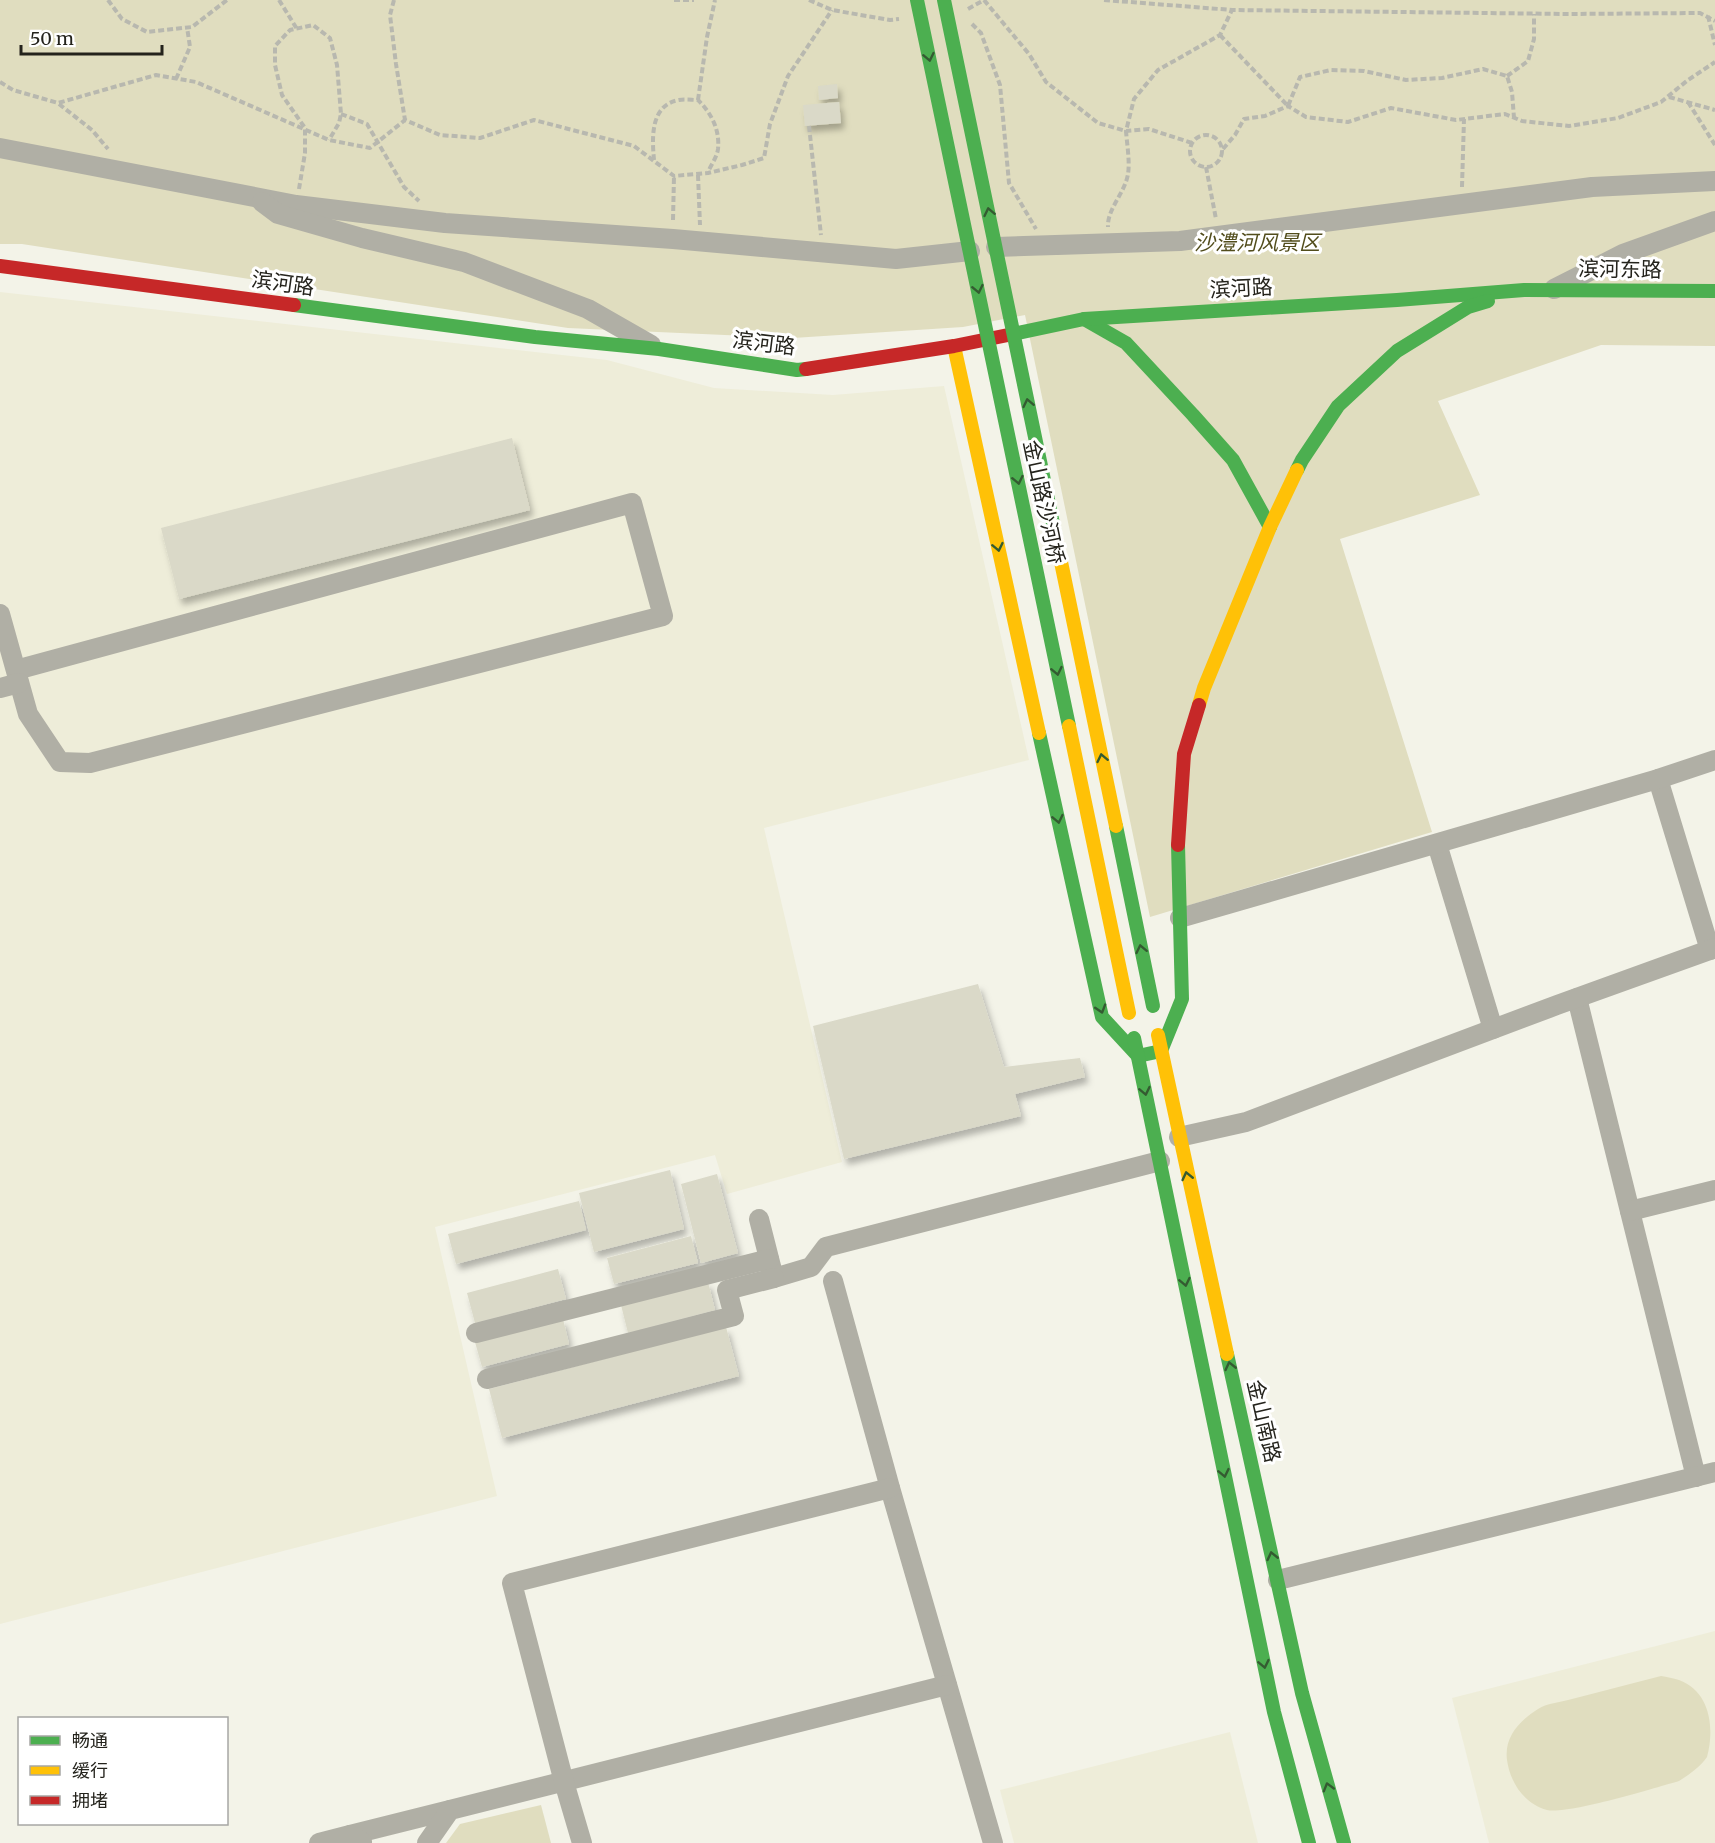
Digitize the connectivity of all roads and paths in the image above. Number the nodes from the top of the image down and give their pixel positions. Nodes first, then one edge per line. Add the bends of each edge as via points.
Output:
1 (108, 0) edge
2 (227, 0) edge
3 (279, 0) edge
4 (394, 0) edge
5 (674, 0) edge
6 (694, 0) edge
7 (715, 0) edge
8 (917, 0) edge
9 (944, 0) edge
10 (984, 0) edge
11 (1104, 0) edge
12 (832, 10) dead end
13 (1232, 10) junction
14 (1534, 14) junction
15 (1708, 16) junction
16 (966, 18) dead end
17 (1715, 21) edge
18 (187, 27) junction
19 (297, 29) junction
20 (1220, 35) junction
21 (1715, 45) edge
22 (1715, 62) edge
23 (1507, 76) junction
24 (176, 79) junction
25 (0, 82) edge
26 (1668, 96) junction
27 (699, 100) junction
28 (1688, 102) junction
29 (58, 103) junction
30 (1288, 106) junction
31 (1715, 110) edge
32 (340, 114) junction
33 (1514, 118) junction
34 (1464, 119) junction
35 (405, 120) junction
36 (809, 126) dead end
37 (304, 128) junction
38 (1126, 131) junction
39 (329, 140) junction
40 (377, 143) junction
41 (1192, 143) junction
42 (1715, 145) edge
43 (0, 148) edge
44 (1223, 149) junction
45 (654, 161) junction
46 (1206, 167) junction
47 (708, 173) junction
48 (128, 174) junction
49 (698, 175) junction
50 (674, 176) junction
51 (1715, 181) edge
52 (253, 196) junction
53 (420, 201) dead end
54 (1461, 204) junction
55 (296, 205) junction
56 (1715, 221) edge
57 (1220, 236) junction
58 (673, 239) junction
59 (700, 242) junction
60 (1108, 243) junction
61 (1040, 245) junction
62 (996, 247) junction
63 (970, 251) junction
64 (823, 252) junction
65 (0, 266) edge
66 (1554, 289) junction
67 (1524, 290) junction
68 (1715, 291) edge
69 (1084, 319) junction
70 (954, 346) junction
71 (659, 349) junction
72 (1270, 527) junction
73 (0, 614) edge
74 (17, 676) junction
75 (0, 688) edge
76 (1715, 760) edge
77 (1658, 780) junction
78 (1437, 844) junction
79 (1180, 918) junction
80 (1712, 949) edge
81 (1577, 998) junction
82 (1153, 1006) joint
83 (1493, 1029) junction
84 (1161, 1052) junction
85 (1138, 1056) junction
86 (1179, 1137) junction
87 (1160, 1161) junction
88 (1715, 1190) edge
89 (1630, 1211) junction
90 (759, 1219) dead end
91 (769, 1258) junction
92 (774, 1278) junction
93 (833, 1281) dead end
94 (476, 1333) dead end
95 (487, 1379) dead end
96 (1705, 1475) edge
97 (890, 1488) junction
98 (1278, 1580) junction
99 (947, 1685) junction
100 (564, 1782) junction
101 (450, 1810) junction
102 (358, 1839) edge
103 (319, 1843) edge
104 (427, 1843) edge
105 (582, 1843) edge
106 (993, 1843) edge
107 (1309, 1843) edge
108 (1344, 1843) edge

1 - 18 path via 122,19 147,32
2 - 18 path
3 - 19 path
4 - 35 path via 390,15
5 - 6 path
7 - 27 path
8 -> 63 main road, 金山路沙河桥, bridge
62 -> 9 main road, 金山路沙河桥, bridge
10 - 38 path via 1029,54 1046,82 1098,123
11 - 13 path
12 - 47 path via 788,76 770,124 764,158
13 - 14 path
13 - 20 path
14 - 15 path
14 - 23 path via 1528,61
15 - 17 path
15 - 21 path
16 - 61 path via 981,33 1000,85 1009,183 1029,215
18 - 24 path via 190,47
19 - 32 path via 313,25 330,38 337,65
19 - 37 path via 290,30 275,46 275,64 282,95
20 - 30 path
20 - 38 path via 1158,70 1134,99
22 - 26 path
23 - 30 path via 1483,69 1442,78 1406,80 1364,71 1331,70 1300,77
23 - 33 path
24 - 29 path via 156,75
24 - 37 path via 196,82
25 - 29 path via 13,90
26 - 28 path
26 - 33 path via 1618,118 1569,126
27 - 45 path via 678,100 660,110 652,134
27 - 47 path via 710,113 716,131 718,151
28 - 31 path
28 - 42 path
29 - 48 path via 92,130
30 - 34 path via 1306,117 1348,122 1391,108
30 - 44 path via 1265,116 1244,119
32 - 39 path
32 - 40 path via 367,124
33 - 34 path via 1505,114
34 - 54 path
35 - 40 path
35 - 45 path via 440,135 480,138 534,120 634,146
36 - 64 path
37 - 39 path
37 - 55 path via 305,153
38 - 41 path via 1149,129
38 - 60 path via 1128,175 1107,219
39 - 40 path via 370,148
40 - 53 path via 404,187
41 - 44 path via 1199,136 1210,135
41 - 46 path via 1192,159
43 - 48 street
44 - 46 path via 1217,163
45 - 50 path
46 - 57 path
47 - 49 path
48 - 52 street
49 - 50 path
49 - 59 path
50 - 58 path
51 - 54 street via 1592,187
52 - 55 street
52 - 71 street via 278,214 464,262 588,309
54 - 57 street
55 - 58 street via 445,223
56 - 66 street via 1623,254
57 - 60 street
58 - 59 street
59 - 64 street
60 - 61 street
61 - 62 street
82 -> 62 main road, 金山路沙河桥, bridge
63 - 64 street via 896,258
63 -> 85 main road, 金山路沙河桥, bridge
65 - 71 main road, 滨河路 via 535,338
66 - 67 main road, 滨河东路
66 - 68 main road, 滨河东路
67 - 69 main road, 滨河路
67 - 72 main road via 1468,307 1397,351 1338,406 1302,460
69 - 70 main road, 滨河路
69 - 72 main road via 1126,342 1201,424 1233,460
70 - 71 main road, 滨河路 via 797,370
70 -> 85 main road via 1102,1017
72 - 79 main road via 1204,688 1184,754 1178,839
73 - 74 street
74 - 74 street via 28,714 60,762 90,764 663,616 632,503
74 - 75 street
76 - 77 street
77 - 78 street
77 - 80 street
78 - 79 street
78 - 83 street
79 - 84 main road via 1182,999
80 - 81 street
81 - 83 street
81 - 89 street
82 - 84 main road, 金山南路
83 - 86 street via 1245,1122
84 - 85 main road
84 - 86 main road, 金山南路
85 -> 87 main road
98 -> 86 main road, 金山南路
87 - 92 street via 826,1246 811,1267
87 -> 107 main road via 1274,1712
88 - 89 street
89 - 96 street
90 - 91 street
91 - 92 street
91 - 94 street
92 - 95 street via 727,1290 734,1316
93 - 97 street
96 - 98 street
97 - 99 street
97 - 100 street via 512,1583
108 -> 98 main road, 金山南路 via 1302,1693
99 - 100 street
99 - 106 street
100 - 101 street
100 - 105 street
101 - 102 street
101 - 104 street
102 - 103 street

